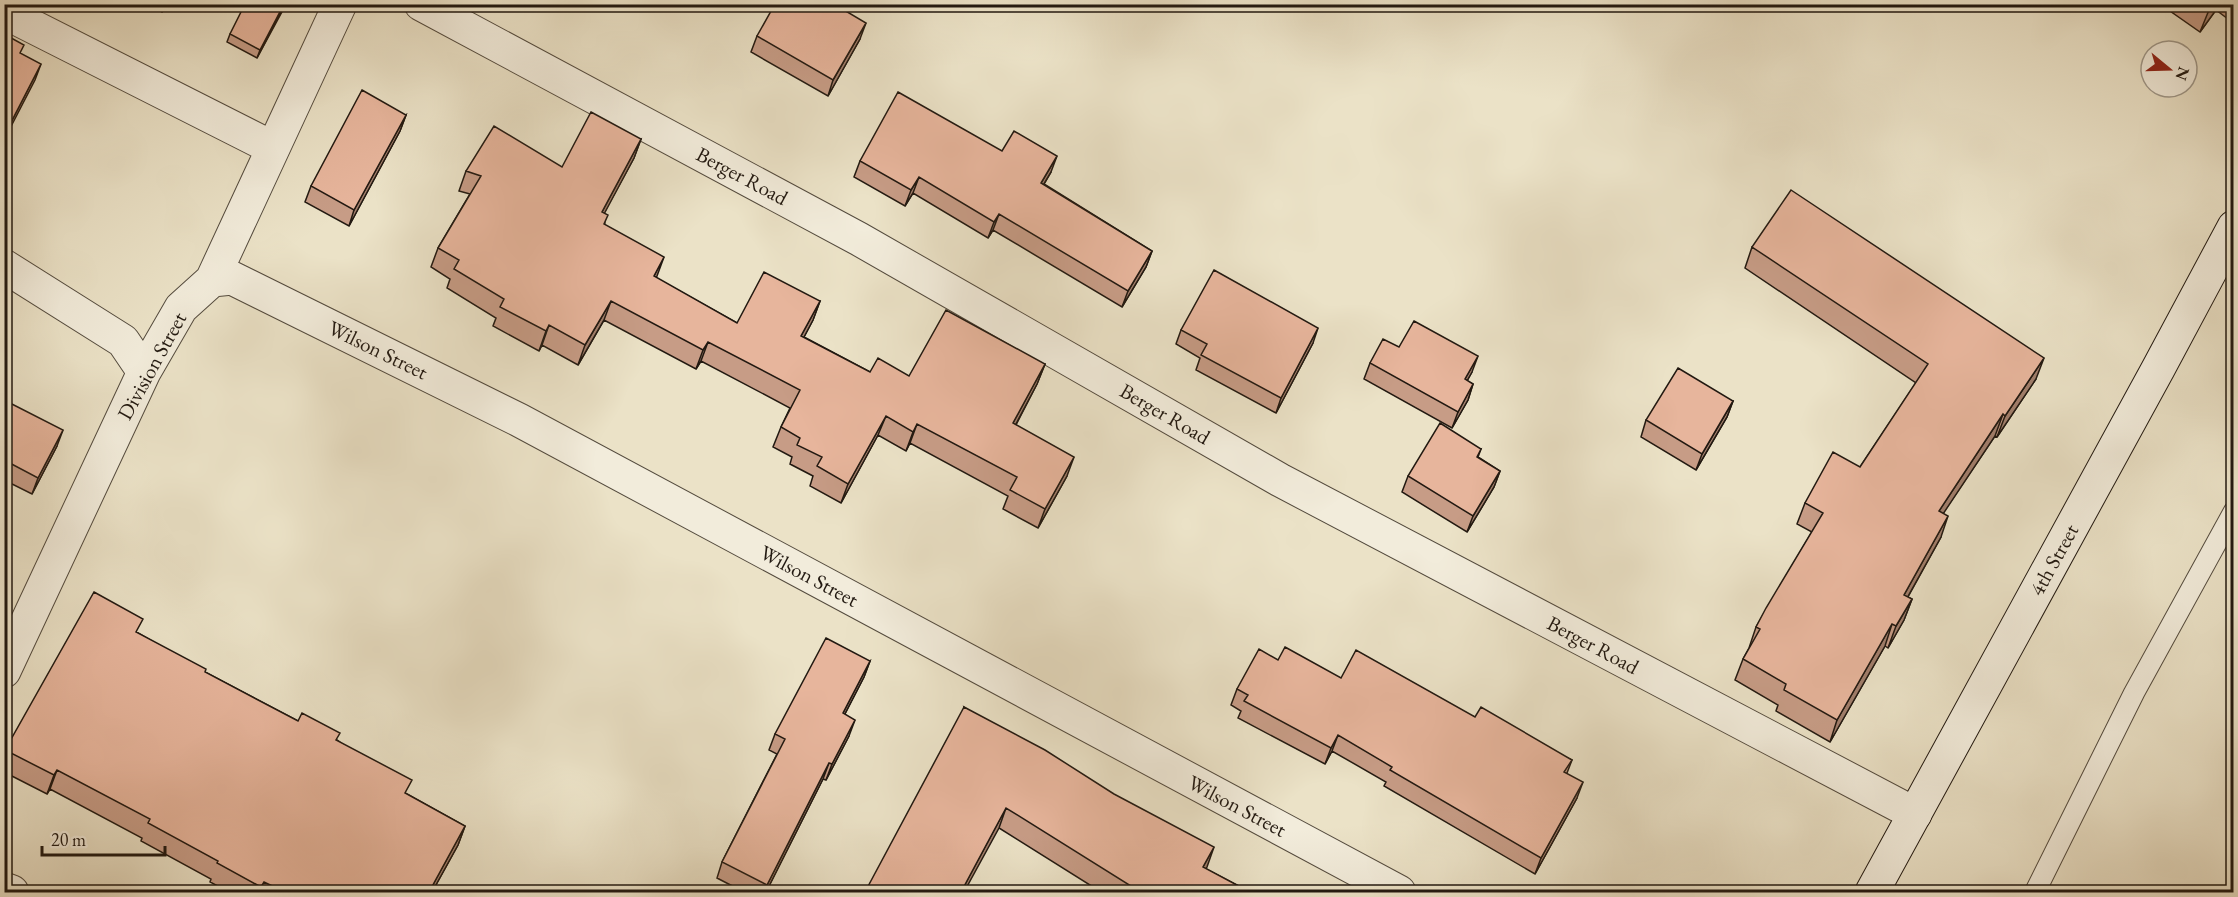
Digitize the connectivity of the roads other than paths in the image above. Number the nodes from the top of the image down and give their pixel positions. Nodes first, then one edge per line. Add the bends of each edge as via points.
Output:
1 (340, 4) edge
2 (421, 4) edge
3 (4, 12) edge
4 (273, 148) junction
5 (2234, 227) edge
6 (4, 266) edge
7 (212, 280) junction
8 (144, 372) junction
9 (2234, 511) edge
10 (4, 671) edge
11 (1915, 814) junction
12 (4, 889) edge
13 (12, 892) edge
14 (1399, 892) edge
15 (1872, 892) edge
16 (2035, 892) edge

1 - 4 street, Division Street
2 - 11 street, Berger Road via 859,239 1280,480
3 - 4 street
4 - 7 street, Division Street
5 - 11 street, 4th Street
6 - 8 street via 123,341
7 - 8 street, Division Street via 182,308
7 - 14 street, Wilson Street via 232,278 519,420
8 - 10 street, Division Street
9 - 16 lane via 2134,693
11 - 15 street, 4th Street
12 - 13 street

